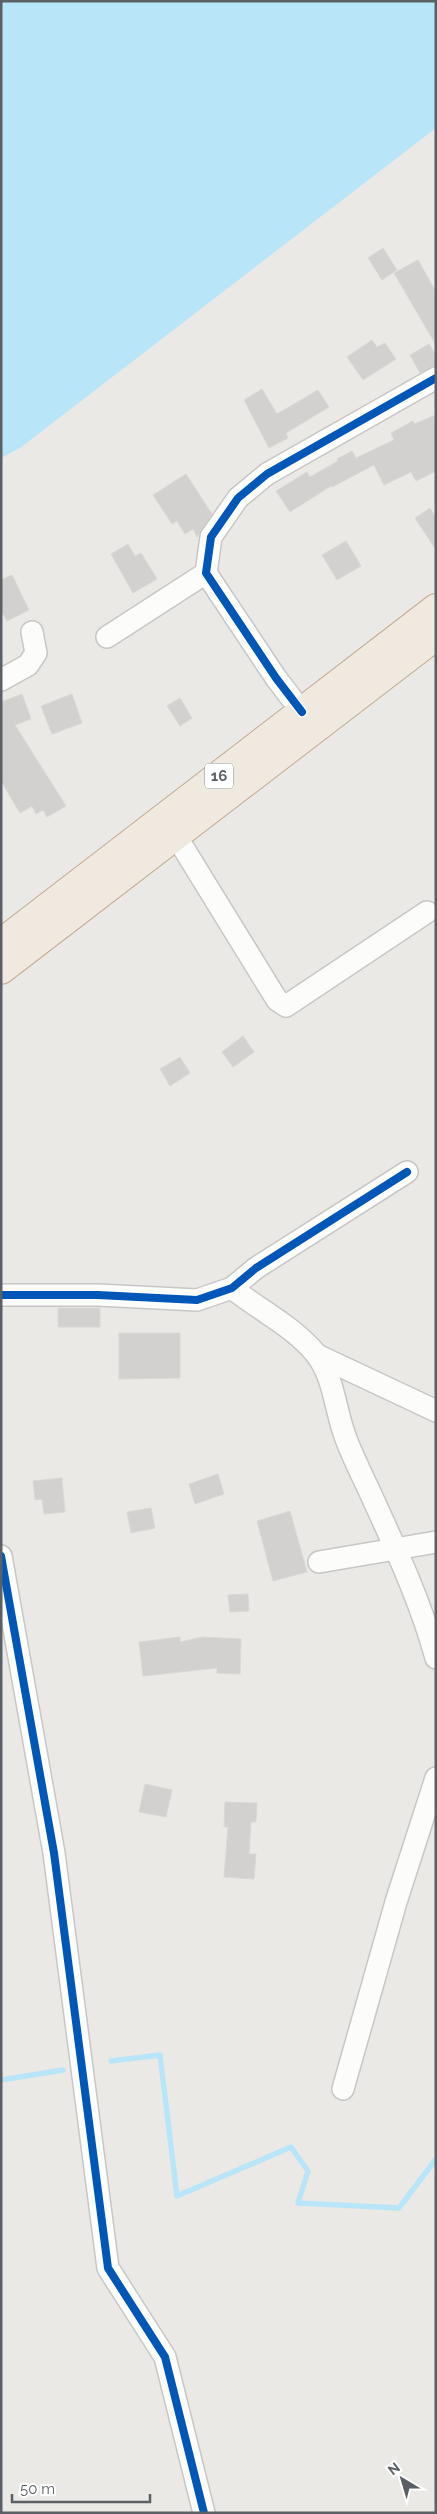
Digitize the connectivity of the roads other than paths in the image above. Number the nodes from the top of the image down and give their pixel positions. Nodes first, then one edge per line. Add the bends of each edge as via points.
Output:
1 (436, 378) edge
2 (206, 573) junction
3 (436, 608) edge
4 (32, 632) dead end
5 (436, 636) edge
6 (107, 637) dead end
7 (1, 680) edge
8 (302, 712) junction
9 (176, 836) junction
10 (427, 912) dead end
11 (1, 943) edge
12 (1, 970) edge
13 (407, 1172) dead end
14 (232, 1288) junction
15 (1, 1295) edge
16 (316, 1354) junction
17 (436, 1410) edge
18 (436, 1542) edge
19 (395, 1549) junction
20 (1, 1556) edge
21 (319, 1562) dead end
22 (436, 1658) edge
23 (436, 1778) edge
24 (343, 2089) dead end
25 (204, 2513) edge

1 - 2 street via 260,480 238,498 211,537
2 - 6 street
2 - 8 street
3 - 8 highway, 16
4 - 7 street via 36,653 28,665
5 - 9 highway, 16
8 - 11 highway, 16
9 - 10 street via 277,1000 286,1006
9 - 12 highway, 16
13 - 14 street via 256,1268
14 - 15 street via 197,1300
14 - 16 street via 292,1331
16 - 17 street
16 - 19 street via 332,1386 344,1435
18 - 19 street
19 - 21 street
19 - 22 street via 428,1629
20 - 25 street via 54,1853 108,2268 165,2357
23 - 24 street via 396,1902

